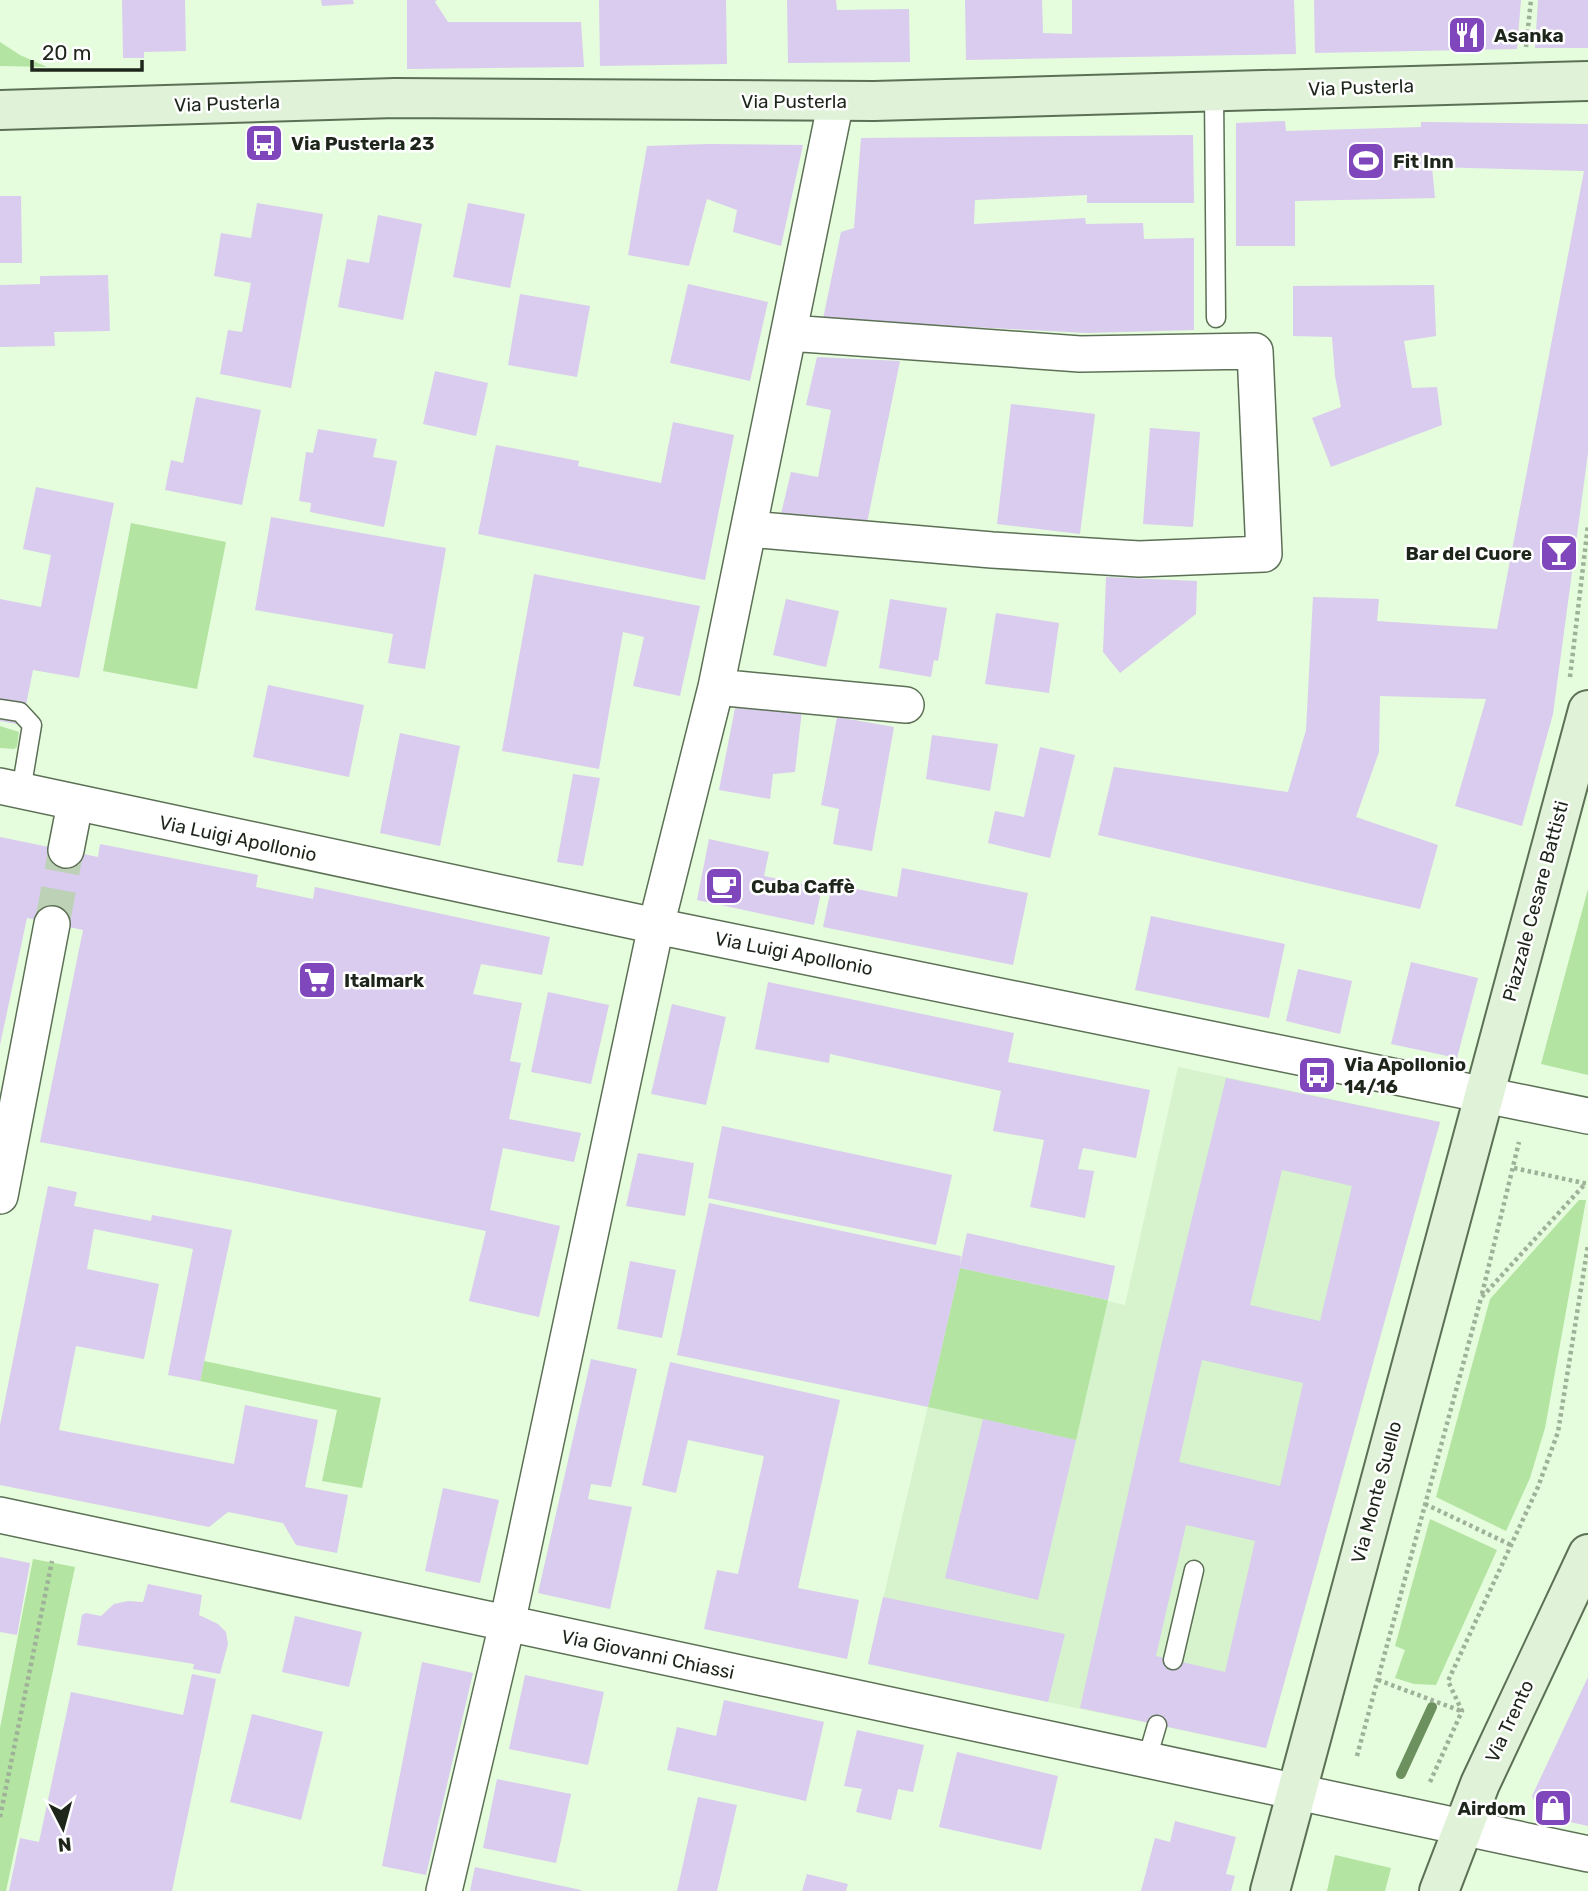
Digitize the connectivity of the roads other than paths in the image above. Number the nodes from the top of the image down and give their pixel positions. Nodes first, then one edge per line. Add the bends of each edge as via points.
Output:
1 (1588, 81) edge
2 (1214, 93) junction
3 (836, 101) junction
4 (0, 110) edge
5 (1216, 318) dead end
6 (789, 334) junction
7 (749, 529) junction
8 (716, 687) junction
9 (906, 705) dead end
10 (0, 709) edge
11 (1588, 709) edge
12 (1581, 755) edge
13 (10, 789) edge
14 (75, 804) junction
15 (66, 850) tunnel mouth
16 (52, 923) tunnel mouth
17 (656, 926) junction
18 (1483, 1093) junction
19 (1588, 1116) edge
20 (0, 1196) edge
21 (0, 1515) edge
22 (1588, 1554) edge
23 (1194, 1570) dead end
24 (507, 1624) junction
25 (1173, 1660) dead end
26 (1157, 1725) dead end
27 (1147, 1759) junction
28 (1297, 1791) junction
29 (1461, 1828) junction
30 (1588, 1854) edge
31 (444, 1891) edge
32 (1270, 1891) edge
33 (1439, 1891) edge

1 - 2 main road, Via Pusterla
2 - 3 main road, Via Pusterla
2 - 5 lane
3 - 4 main road, Via Pusterla via 395,99
3 - 6 street
6 - 7 street
6 - 7 street via 1080,354 1255,351 1264,554 1139,559
7 - 8 street
8 - 9 street
8 - 17 street
10 - 13 lane via 20,712 32,725
11 - 12 main road, Piazzale Cesare Battisti
12 - 18 main road, Piazzale Cesare Battisti
13 - 14 street, Via Luigi Apollonio
14 - 15 street
14 - 17 street, Via Luigi Apollonio
16 - 20 street
17 - 18 street, Via Luigi Apollonio
17 - 24 street
18 - 19 street, Via Luigi Apollonio
18 - 28 main road, Via Monte Suello
21 - 24 street, Via Giovanni Chiassi
22 - 29 main road, Via Trento
23 - 25 lane
24 - 27 street, Via Giovanni Chiassi
24 - 31 street
26 - 27 lane
27 - 28 street, Via Giovanni Chiassi
28 - 29 street, Via Giovanni Chiassi
28 - 32 main road, Via Monte Suello
29 - 30 street, Via Giovanni Chiassi
29 - 33 main road, Via Trento

